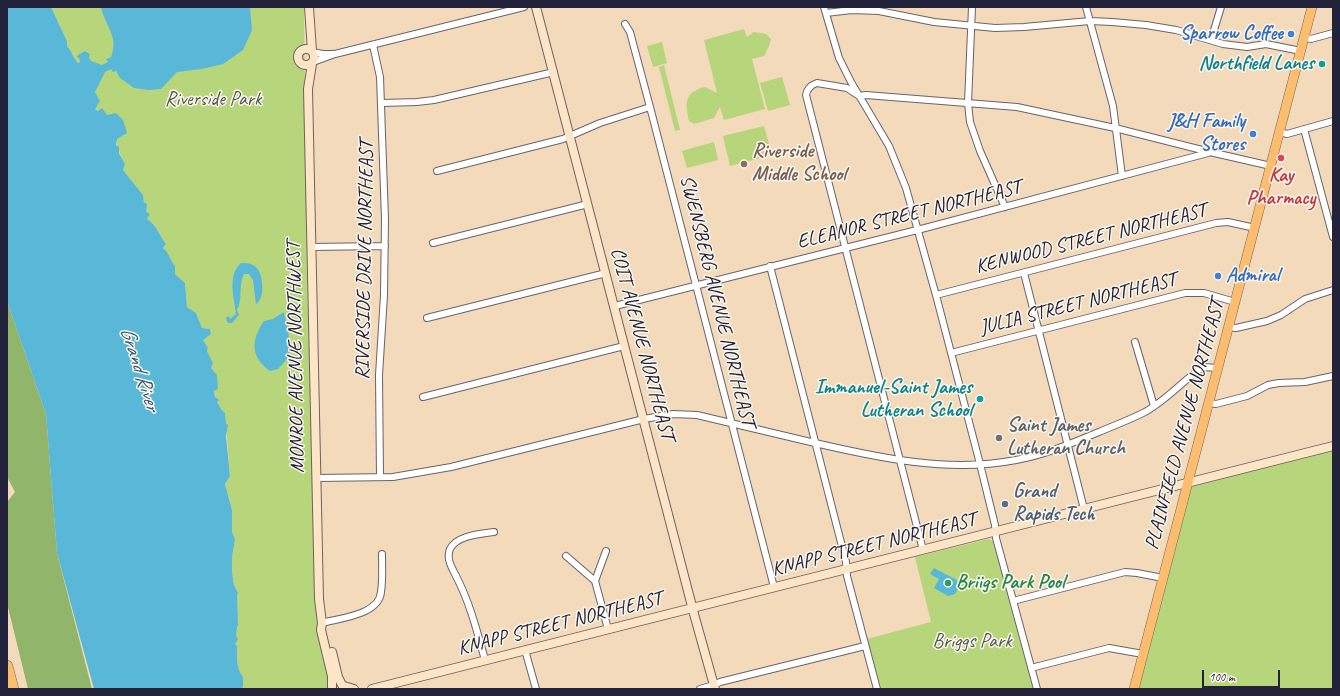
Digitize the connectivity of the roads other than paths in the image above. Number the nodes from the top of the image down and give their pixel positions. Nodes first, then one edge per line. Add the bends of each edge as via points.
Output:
1 (309, 7) edge
2 (524, 7) edge
3 (536, 7) edge
4 (972, 7) edge
5 (1086, 7) edge
6 (1220, 7) edge
7 (1312, 7) edge
8 (825, 10) edge
9 (1090, 21) junction
10 (309, 23) junction
11 (625, 24) dead end
12 (971, 26) junction
13 (1333, 33) edge
14 (1304, 37) junction
15 (1211, 40) junction
16 (373, 45) junction
17 (301, 50) junction
18 (1301, 51) junction
19 (312, 52) junction
20 (335, 54) junction
21 (312, 63) junction
22 (301, 64) junction
23 (554, 72) junction
24 (308, 89) junction
25 (859, 96) junction
26 (382, 103) junction
27 (968, 103) junction
28 (650, 106) junction
29 (1333, 121) edge
30 (1115, 128) junction
31 (1304, 129) junction
32 (1279, 132) junction
33 (571, 137) junction
34 (1210, 152) junction
35 (1271, 166) junction
36 (437, 171) dead end
37 (1122, 176) junction
38 (588, 204) junction
39 (1005, 207) junction
40 (1255, 228) junction
41 (918, 230) junction
42 (1333, 237) edge
43 (433, 242) dead end
44 (385, 246) junction
45 (311, 247) junction
46 (845, 247) junction
47 (770, 266) junction
48 (1024, 272) junction
49 (606, 274) junction
50 (697, 285) junction
51 (1333, 290) edge
52 (936, 295) junction
53 (1235, 302) junction
54 (615, 306) junction
55 (428, 318) dead end
56 (1229, 326) junction
57 (1040, 329) junction
58 (1135, 342) dead end
59 (624, 346) junction
60 (951, 353) junction
61 (1218, 368) junction
62 (1333, 376) edge
63 (424, 397) dead end
64 (1209, 403) junction
65 (1154, 406) junction
66 (644, 419) junction
67 (732, 423) junction
68 (815, 443) junction
69 (1068, 444) junction
70 (1333, 446) edge
71 (899, 460) junction
72 (980, 464) junction
73 (380, 476) junction
74 (316, 478) junction
75 (1188, 482) junction
76 (1084, 509) junction
77 (494, 532) dead end
78 (996, 532) junction
79 (923, 550) junction
80 (606, 551) dead end
81 (382, 554) dead end
82 (566, 556) dead end
83 (847, 569) junction
84 (1163, 578) junction
85 (595, 581) junction
86 (774, 587) junction
87 (1013, 602) junction
88 (693, 608) junction
89 (322, 623) junction
90 (608, 629) junction
91 (865, 646) junction
92 (525, 650) junction
93 (1143, 654) junction
94 (485, 660) junction
95 (7, 666) edge
96 (333, 667) junction
97 (1031, 668) junction
98 (344, 687) edge
99 (715, 687) edge
100 (331, 688) edge
101 (13, 689) edge
102 (354, 689) edge
103 (372, 689) edge
104 (536, 689) edge
105 (700, 689) edge
106 (877, 689) edge
107 (1037, 689) edge
108 (1134, 689) edge

1 - 10 street
2 - 16 street
3 - 23 street, COIT AVENUE NORTHEAST
4 - 12 street
5 - 9 street
6 - 15 street
7 - 14 main road, PLAINFIELD AVENUE NORTHEAST
8 - 12 street via 879,11 934,22
8 - 25 street via 839,58
9 - 12 street via 1024,27
9 - 15 street via 1146,25
9 - 30 street via 1113,106
10 - 17 street
10 - 19 street
11 - 28 street, SWENSBERG AVENUE NORTHEAST via 630,32
12 - 27 street
13 - 14 street via 1311,39
14 - 18 main road, PLAINFIELD AVENUE NORTHEAST
15 - 18 street via 1247,46 1266,44
16 - 20 street
16 - 26 street, RIVERSIDE DRIVE NORTHEAST via 379,66
17 - 19 street
17 - 22 street via 297,57
18 - 32 main road, PLAINFIELD AVENUE NORTHEAST
19 - 20 street
19 - 21 street
20 - 21 street
21 - 22 street via 306,66
21 - 24 street, MONROE AVENUE NORTHWEST
22 - 24 street, MONROE AVENUE NORTHWEST
23 - 26 street via 434,100
23 - 33 street, COIT AVENUE NORTHEAST
24 - 45 street, MONROE AVENUE NORTHWEST
25 - 27 street
25 - 41 street via 889,146 906,188
25 - 46 street via 847,88 817,83 807,90 806,95
26 - 44 street, RIVERSIDE DRIVE NORTHEAST
27 - 30 street via 1017,107
27 - 39 street via 970,122
28 - 33 street via 600,123
28 - 50 street, SWENSBERG AVENUE NORTHEAST
29 - 31 street
30 - 34 street
30 - 37 street
31 - 32 street via 1287,134
31 - 42 street
32 - 35 main road, PLAINFIELD AVENUE NORTHEAST
33 - 36 street
33 - 38 street, COIT AVENUE NORTHEAST
34 - 35 street
34 - 37 street, ELEANOR STREET NORTHEAST
35 - 40 main road, PLAINFIELD AVENUE NORTHEAST
37 - 39 street, ELEANOR STREET NORTHEAST
38 - 43 street
38 - 49 street, COIT AVENUE NORTHEAST
39 - 41 street, ELEANOR STREET NORTHEAST
40 - 48 street, KENWOOD STREET NORTHEAST via 1228,222 1216,223
40 - 53 main road, PLAINFIELD AVENUE NORTHEAST
41 - 46 street, ELEANOR STREET NORTHEAST
41 - 52 street
44 - 45 street
44 - 73 street, RIVERSIDE DRIVE NORTHEAST via 379,375
45 - 74 street, MONROE AVENUE NORTHWEST
46 - 47 street, ELEANOR STREET NORTHEAST
46 - 71 street
47 - 50 street, ELEANOR STREET NORTHEAST
47 - 68 street
48 - 52 street, KENWOOD STREET NORTHEAST
48 - 57 street
49 - 54 street, COIT AVENUE NORTHEAST
49 - 55 street
50 - 54 street, ELEANOR STREET NORTHEAST
50 - 67 street, SWENSBERG AVENUE NORTHEAST
51 - 56 street via 1305,299 1281,315 1267,320 1236,328
52 - 60 street
53 - 56 main road, PLAINFIELD AVENUE NORTHEAST
53 - 57 street, JULIA STREET NORTHEAST via 1204,293 1185,293
54 - 59 street, COIT AVENUE NORTHEAST
56 - 61 main road, PLAINFIELD AVENUE NORTHEAST
57 - 60 street, JULIA STREET NORTHEAST
57 - 69 street
58 - 65 street
59 - 63 street
59 - 66 street, COIT AVENUE NORTHEAST
60 - 72 street
61 - 64 main road, PLAINFIELD AVENUE NORTHEAST
61 - 65 street via 1203,367
62 - 64 street via 1305,382 1268,385 1247,396 1216,404
64 - 75 main road, PLAINFIELD AVENUE NORTHEAST
65 - 69 street via 1144,413
66 - 67 street via 659,415 689,414
66 - 73 street via 451,467 393,477
66 - 88 street, COIT AVENUE NORTHEAST
67 - 68 street
67 - 86 street, SWENSBERG AVENUE NORTHEAST
68 - 71 street
68 - 83 street
69 - 72 street via 1014,461
69 - 76 street
70 - 75 street, KNAPP STREET NORTHEAST
71 - 72 street via 932,464
71 - 79 street
72 - 78 street
73 - 74 street
74 - 89 street, MONROE AVENUE NORTHWEST via 319,599
75 - 76 street, KNAPP STREET NORTHEAST
75 - 84 main road, PLAINFIELD AVENUE NORTHEAST
76 - 78 street, KNAPP STREET NORTHEAST
77 - 94 street via 459,540 449,554 450,565 470,608
78 - 79 street, KNAPP STREET NORTHEAST
78 - 87 street
79 - 83 street, KNAPP STREET NORTHEAST
80 - 85 street
81 - 89 street via 382,592 378,602 361,613
82 - 85 street
83 - 86 street, KNAPP STREET NORTHEAST
83 - 91 street
84 - 87 street via 1125,572
84 - 93 main road, PLAINFIELD AVENUE NORTHEAST
85 - 90 street
86 - 88 street, KNAPP STREET NORTHEAST
87 - 97 street
88 - 90 street, KNAPP STREET NORTHEAST
88 - 99 street, COIT AVENUE NORTHEAST
89 - 96 street, MONROE AVENUE NORTHWEST via 321,630
90 - 92 street, KNAPP STREET NORTHEAST
91 - 99 street via 720,682
91 - 106 street
92 - 94 street, KNAPP STREET NORTHEAST
92 - 104 street
93 - 97 street via 1108,648
93 - 108 main road, PLAINFIELD AVENUE NORTHEAST
94 - 103 street, KNAPP STREET NORTHEAST
95 - 101 highway
96 - 98 street, MONROE AVENUE NORTHWEST
96 - 100 street, MONROE AVENUE NORTHWEST
97 - 107 street
98 - 100 street via 335,684
98 - 102 street
99 - 105 street

